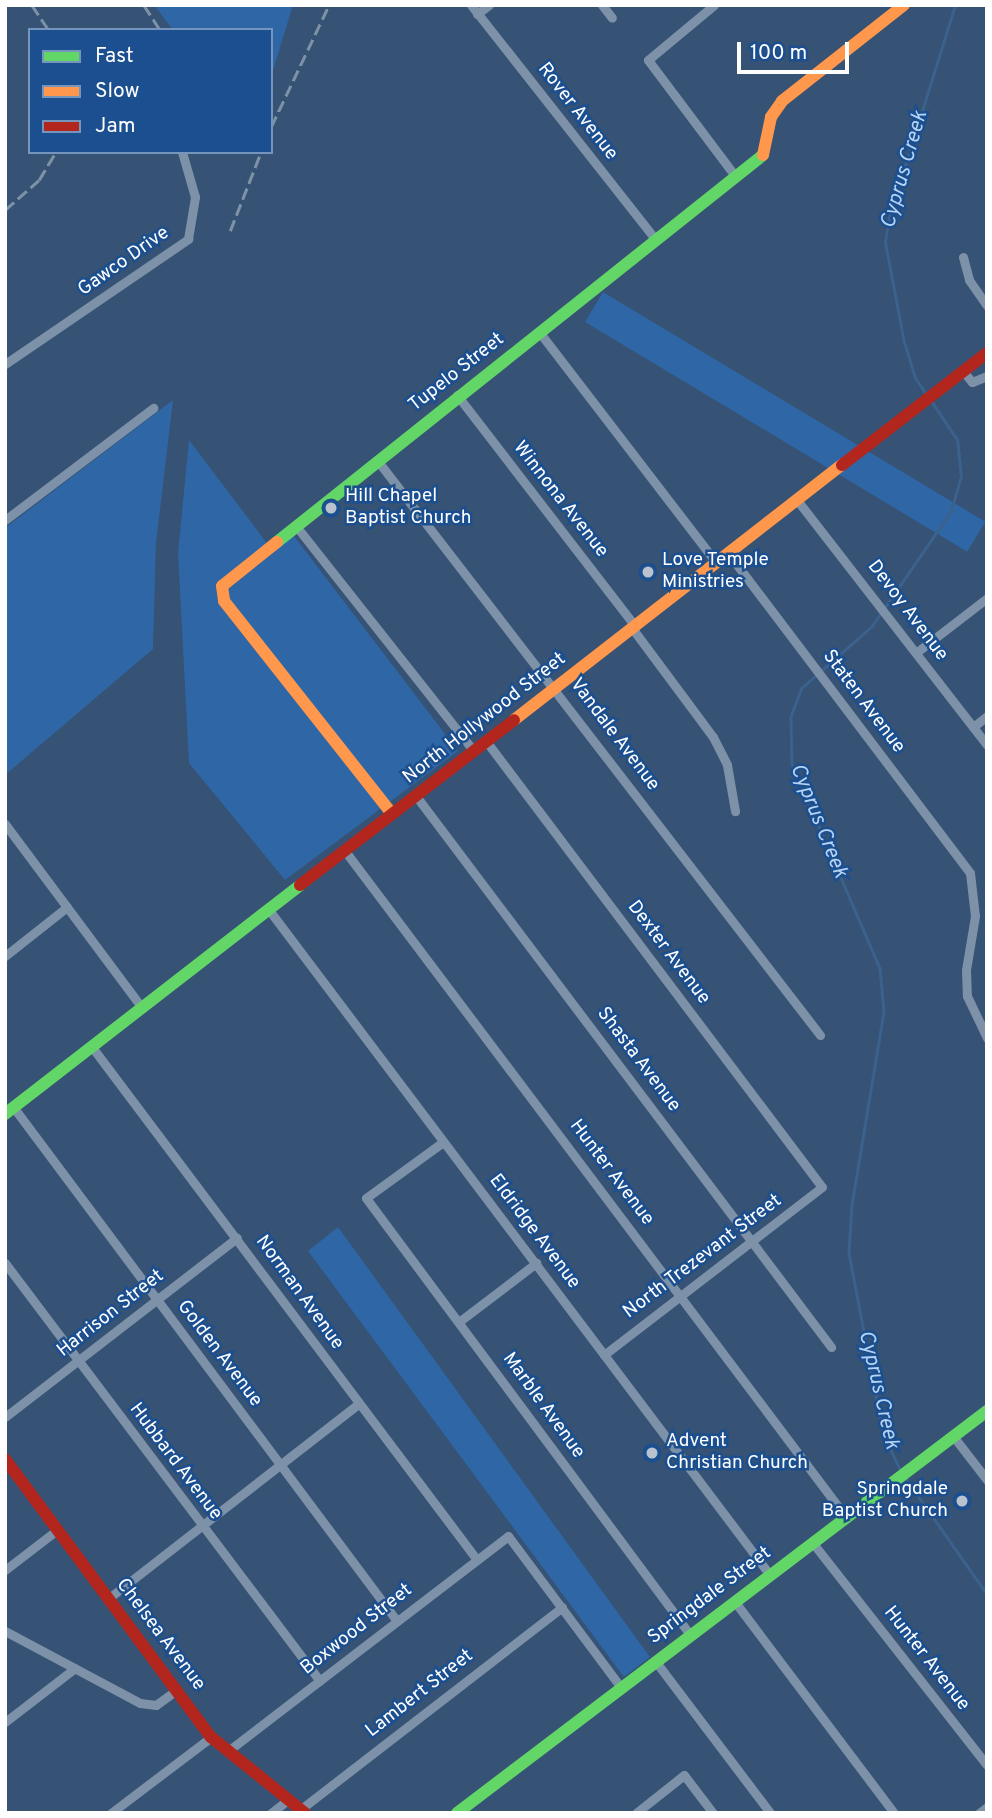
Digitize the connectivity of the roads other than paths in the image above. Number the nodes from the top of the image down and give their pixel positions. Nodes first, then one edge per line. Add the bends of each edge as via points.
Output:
1 (471, 5) edge
2 (489, 5) edge
3 (602, 5) edge
4 (714, 5) edge
5 (904, 5) edge
6 (477, 14) junction
7 (612, 18) dead end
8 (183, 154) edge
9 (736, 177) junction
10 (656, 240) junction
11 (963, 257) dead end
12 (987, 306) edge
13 (540, 333) junction
14 (987, 353) edge
15 (5, 364) edge
16 (963, 371) junction
17 (987, 376) edge
18 (457, 395) junction
19 (153, 408) dead end
20 (377, 460) junction
21 (797, 500) junction
22 (5, 520) edge
23 (296, 526) junction
24 (729, 553) junction
25 (716, 562) junction
26 (987, 598) edge
27 (634, 627) junction
28 (916, 652) junction
29 (556, 688) junction
30 (987, 716) edge
31 (973, 727) junction
32 (486, 741) junction
33 (987, 745) edge
34 (474, 751) junction
35 (416, 796) junction
36 (735, 811) dead end
37 (393, 814) junction
38 (5, 824) edge
39 (345, 851) junction
40 (67, 907) junction
41 (269, 910) junction
42 (5, 956) edge
43 (142, 1009) junction
44 (820, 1035) dead end
45 (987, 1038) edge
46 (92, 1047) junction
47 (10, 1111) edge
48 (443, 1142) junction
49 (822, 1187) joint
50 (237, 1238) junction
51 (751, 1243) junction
52 (5, 1263) edge
53 (536, 1263) junction
54 (682, 1295) junction
55 (155, 1300) junction
56 (460, 1321) junction
57 (831, 1347) dead end
58 (604, 1354) junction
59 (79, 1361) junction
60 (358, 1404) junction
61 (987, 1410) edge
62 (5, 1417) edge
63 (953, 1436) junction
64 (5, 1459) edge
65 (279, 1463) junction
66 (987, 1480) edge
67 (846, 1517) junction
68 (199, 1524) junction
69 (57, 1530) junction
70 (811, 1542) junction
71 (477, 1560) junction
72 (5, 1570) edge
73 (770, 1575) junction
74 (109, 1598) junction
75 (736, 1602) junction
76 (562, 1607) junction
77 (397, 1621) junction
78 (5, 1631) edge
79 (691, 1636) junction
80 (656, 1662) junction
81 (75, 1668) junction
82 (320, 1681) junction
83 (620, 1686) junction
84 (177, 1690) junction
85 (5, 1721) edge
86 (211, 1737) junction
87 (228, 1751) junction
88 (987, 1765) edge
89 (289, 1799) junction
90 (987, 1807) edge
91 (303, 1811) edge
92 (111, 1813) edge
93 (271, 1813) edge
94 (457, 1813) edge
95 (636, 1813) edge
96 (713, 1813) edge
97 (770, 1813) edge
98 (894, 1813) edge
99 (979, 1813) edge

1 - 6 street, Rover Avenue
2 - 6 street
3 - 7 street
4 - 9 street via 651,54 649,63
5 - 9 street, Tupelo Street via 782,101 772,117 763,156
6 - 10 street, Rover Avenue
8 - 15 street, Gawco Drive via 195,197 188,239
9 - 10 street, Tupelo Street
10 - 13 street, Tupelo Street
11 - 12 street via 969,279
13 - 18 street, Tupelo Street
13 - 25 street
14 - 16 street, North Hollywood Street
16 - 17 street via 972,382
16 - 21 street, North Hollywood Street
18 - 20 street, Tupelo Street
18 - 27 street, Winnona Avenue
19 - 22 street
20 - 23 street, Tupelo Street
20 - 29 street, Vandale Avenue
21 - 24 street, North Hollywood Street
21 - 28 street, Devoy Avenue
23 - 34 street
23 - 37 street, Tupelo Street via 224,582 221,593
24 - 25 street, North Hollywood Street
24 - 45 street, Staten Avenue via 970,873 975,916 966,970 967,996
25 - 27 street, North Hollywood Street
26 - 28 street
27 - 29 street, North Hollywood Street
27 - 36 street, Winnona Avenue via 713,737 727,765
28 - 31 street, Devoy Avenue
29 - 32 street, North Hollywood Street
29 - 44 street, Vandale Avenue
30 - 31 street
31 - 33 street, Devoy Avenue
32 - 34 street, North Hollywood Street
32 - 49 street, Dexter Avenue
34 - 35 street, North Hollywood Street
35 - 37 street, North Hollywood Street
35 - 51 street, Shasta Avenue
37 - 39 street, North Hollywood Street
38 - 40 street
39 - 41 street, North Hollywood Street
39 - 54 street, Hunter Avenue
40 - 42 street
40 - 43 street
41 - 43 street, North Hollywood Street
41 - 48 street, Eldridge Avenue
43 - 46 street, North Hollywood Street
46 - 47 street, North Hollywood Street
46 - 50 street, Norman Avenue
47 - 55 street, Golden Avenue
48 - 53 street, Eldridge Avenue
48 - 56 street, Marble Avenue via 366,1198
49 - 51 street, North Trezevant Street
50 - 55 street, Harrison Street
50 - 60 street, Norman Avenue
51 - 54 street, North Trezevant Street
51 - 57 street, Shasta Avenue
52 - 59 street, Hubbard Avenue
53 - 56 street
53 - 58 street, Eldridge Avenue
54 - 58 street, North Trezevant Street
54 - 67 street, Hunter Avenue
55 - 59 street, Harrison Street
55 - 65 street, Golden Avenue
56 - 79 street, Marble Avenue
58 - 73 street, Eldridge Avenue
59 - 62 street, Harrison Street
59 - 68 street, Hubbard Avenue
60 - 65 street
60 - 71 street, Norman Avenue
61 - 63 street, Springdale Street
63 - 66 street
63 - 67 street, Springdale Street
64 - 69 street, Chelsea Avenue
65 - 68 street
65 - 77 street, Golden Avenue
67 - 70 street, Springdale Street
68 - 74 street
68 - 82 street, Hubbard Avenue
69 - 72 street
69 - 74 street, Chelsea Avenue
70 - 73 street, Springdale Street
70 - 88 street, Hunter Avenue
71 - 76 street, Boxwood Street via 508,1536
71 - 77 street, Boxwood Street
73 - 75 street, Springdale Street
74 - 84 street, Chelsea Avenue
75 - 79 street, Springdale Street
75 - 98 street
76 - 83 street
76 - 91 street, Lambert Street
77 - 82 street, Boxwood Street
78 - 81 street
79 - 80 street, Springdale Street
80 - 83 street, Springdale Street
80 - 97 street
81 - 84 street via 140,1703 156,1705
81 - 85 street
82 - 87 street, Boxwood Street
83 - 94 street, Springdale Street
84 - 86 street, Chelsea Avenue
86 - 87 street, Chelsea Avenue
86 - 92 street
87 - 89 street, Chelsea Avenue
89 - 91 street, Chelsea Avenue
89 - 93 street
90 - 99 street
95 - 96 street via 684,1775

